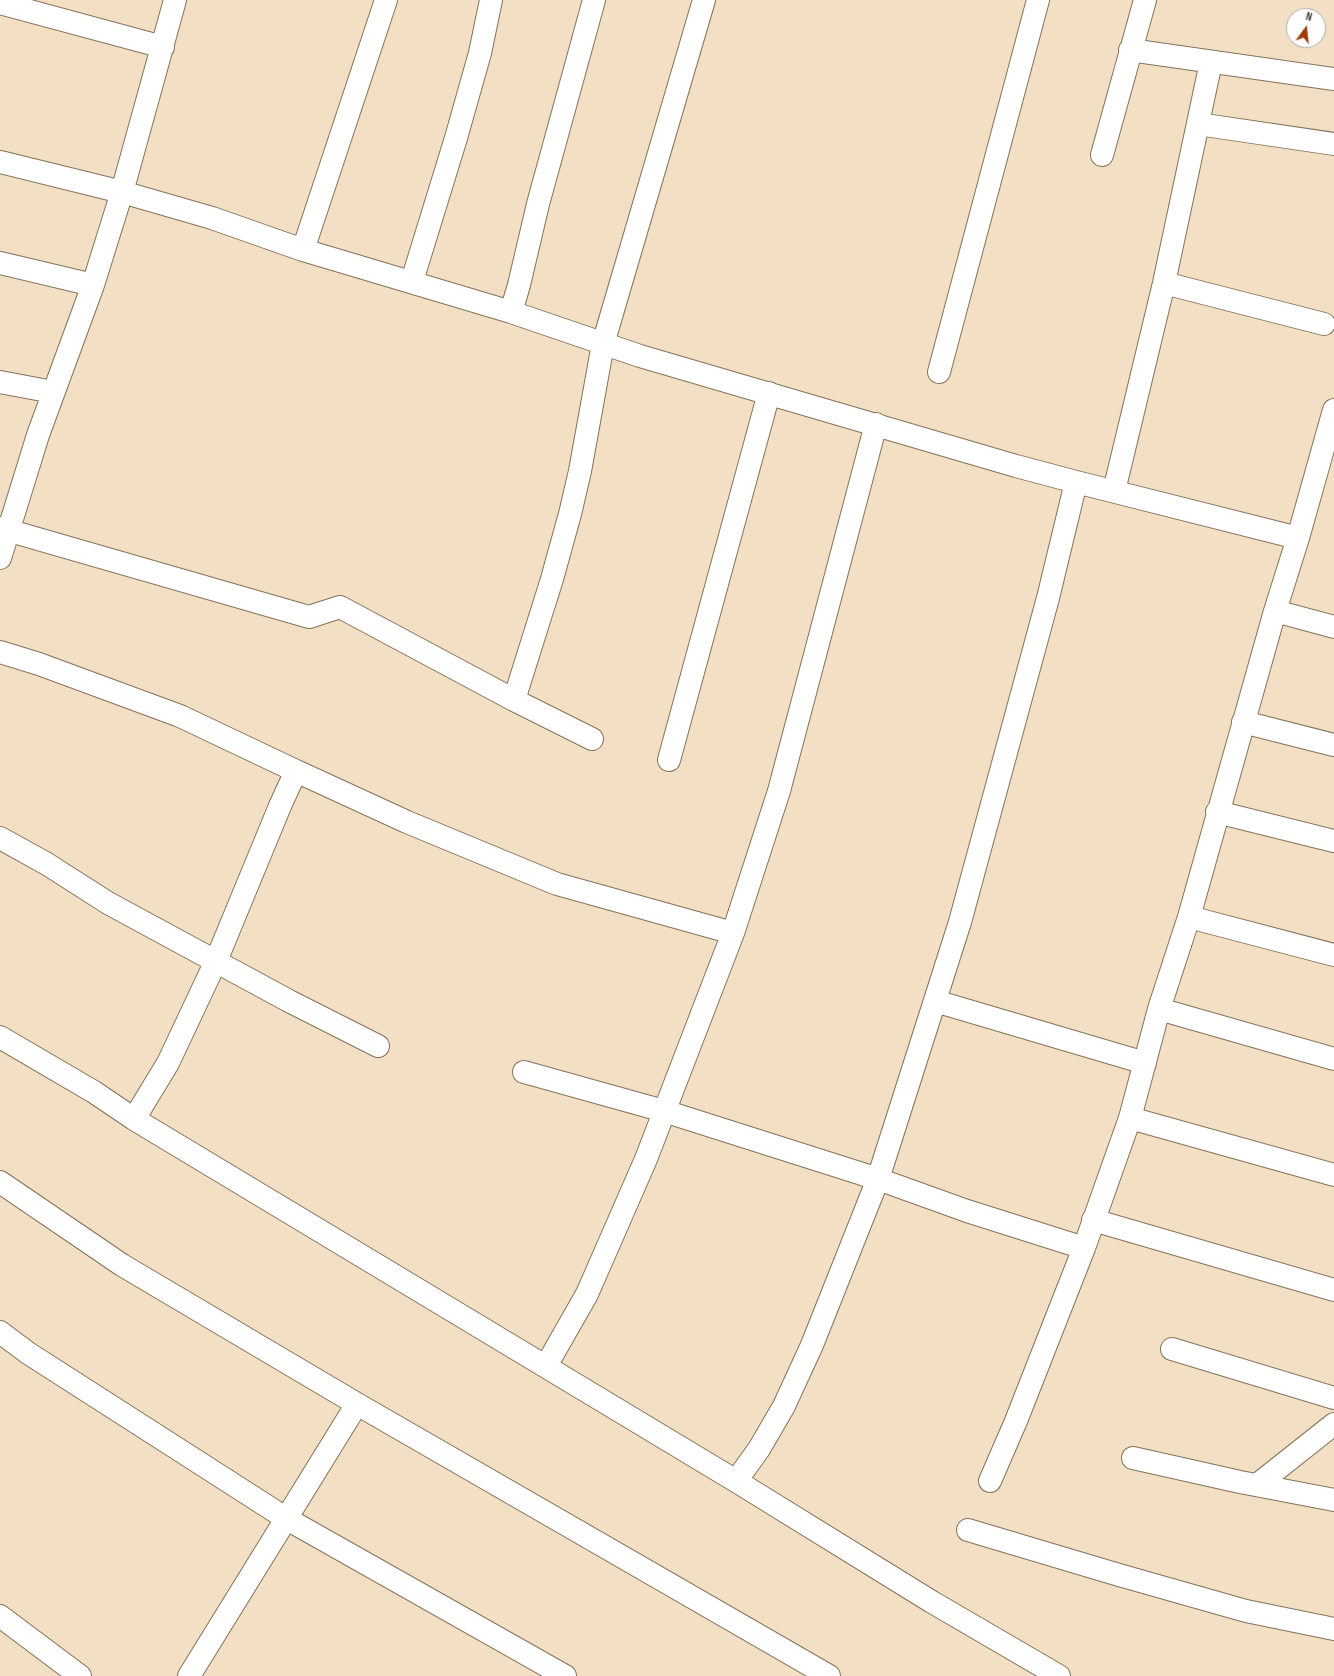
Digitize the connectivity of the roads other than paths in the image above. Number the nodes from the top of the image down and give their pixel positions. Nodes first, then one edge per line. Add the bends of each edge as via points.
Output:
1 (175, 0) edge
2 (386, 0) edge
3 (491, 0) edge
4 (594, 0) edge
5 (704, 0) edge
6 (1038, 0) edge
7 (1145, 0) edge
8 (0, 3) edge
9 (163, 47) junction
10 (1130, 50) junction
11 (1211, 62) junction
12 (1334, 79) edge
13 (1198, 124) junction
14 (1334, 144) edge
15 (1102, 155) dead end
16 (0, 162) edge
17 (122, 192) junction
18 (303, 250) junction
19 (0, 263) edge
20 (412, 282) junction
21 (1164, 283) junction
22 (93, 285) junction
23 (511, 312) junction
24 (1324, 324) dead end
25 (603, 344) junction
26 (939, 372) dead end
27 (0, 382) edge
28 (53, 392) junction
29 (769, 393) junction
30 (1334, 410) edge
31 (876, 424) junction
32 (1076, 482) junction
33 (1114, 492) junction
34 (4, 529) edge
35 (1298, 538) junction
36 (0, 558) edge
37 (1275, 611) junction
38 (1334, 627) edge
39 (0, 652) edge
40 (514, 700) junction
41 (1243, 722) junction
42 (592, 739) dead end
43 (1334, 745) edge
44 (669, 760) dead end
45 (296, 771) junction
46 (1217, 812) junction
47 (0, 838) edge
48 (1334, 841) edge
49 (1189, 917) junction
50 (733, 933) junction
51 (1334, 955) edge
52 (216, 961) junction
53 (935, 1001) junction
54 (1158, 1009) junction
55 (0, 1037) edge
56 (378, 1046) dead end
57 (1334, 1059) edge
58 (1145, 1063) junction
59 (524, 1072) dead end
60 (664, 1111) junction
61 (1130, 1118) junction
62 (134, 1119) junction
63 (1334, 1175) edge
64 (878, 1178) junction
65 (0, 1182) edge
66 (1093, 1220) junction
67 (1084, 1248) junction
68 (1334, 1290) edge
69 (0, 1332) edge
70 (1172, 1349) dead end
71 (546, 1366) junction
72 (1334, 1398) edge
73 (357, 1404) junction
74 (1334, 1424) edge
75 (1133, 1458) dead end
76 (736, 1481) junction
77 (990, 1481) dead end
78 (1257, 1485) junction
79 (1334, 1500) edge
80 (287, 1519) junction
81 (968, 1530) dead end
82 (0, 1616) edge
83 (1334, 1629) edge
84 (80, 1676) edge
85 (189, 1676) edge
86 (565, 1676) edge
87 (829, 1676) edge
88 (1059, 1676) edge

1 - 9 street
2 - 18 street
3 - 20 street via 480,53
4 - 23 street
5 - 25 street
6 - 26 street
7 - 10 street
8 - 9 street
9 - 17 street
10 - 11 street
10 - 15 street
11 - 12 street
11 - 13 street
13 - 14 street
13 - 21 street
16 - 17 street
17 - 18 street via 212,218
17 - 22 street
18 - 20 street
19 - 22 street
20 - 23 street
21 - 24 street
21 - 33 street
22 - 28 street
23 - 25 street
25 - 29 street
25 - 40 street via 573,500 552,579
27 - 28 street
28 - 34 street
29 - 31 street
29 - 44 street
30 - 35 street
31 - 32 street
31 - 50 street via 779,790
32 - 33 street
32 - 53 street via 1003,766 960,922
33 - 35 street
34 - 36 street
34 - 40 street via 309,616 340,607
35 - 37 street
37 - 38 street
37 - 41 street
39 - 45 street via 180,716
40 - 42 street
41 - 43 street
41 - 46 street
45 - 50 street via 407,822 557,884
45 - 52 street
46 - 48 street
46 - 49 street
47 - 52 street via 108,903
49 - 51 street
49 - 54 street
50 - 60 street
52 - 56 street
52 - 62 street via 168,1063
53 - 58 street
53 - 64 street
54 - 57 street
54 - 58 street
55 - 62 street via 94,1092
58 - 61 street
59 - 60 street
60 - 64 street
60 - 71 street via 587,1294
61 - 63 street
61 - 66 street
62 - 71 street
64 - 67 street
64 - 76 street via 812,1345 784,1406 759,1449
65 - 73 street via 122,1265
66 - 67 street
66 - 68 street
67 - 77 street
69 - 80 street
70 - 72 street
71 - 76 street
73 - 80 street
73 - 87 street
74 - 78 street
75 - 78 street
76 - 88 street via 932,1602
78 - 79 street
80 - 85 street
80 - 86 street
81 - 83 street via 1246,1611
82 - 84 street

